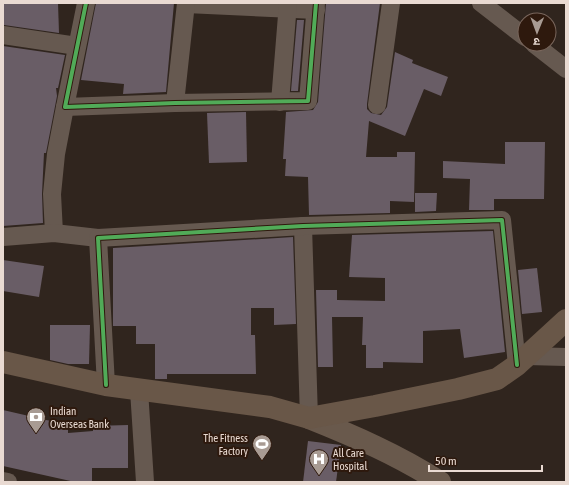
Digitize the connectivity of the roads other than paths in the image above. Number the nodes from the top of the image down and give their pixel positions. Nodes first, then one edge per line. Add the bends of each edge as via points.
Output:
1 (86, 3) edge
2 (186, 3) edge
3 (391, 3) edge
4 (481, 3) edge
5 (288, 6) edge
6 (316, 6) edge
7 (517, 31) edge
8 (3, 35) edge
9 (77, 46) junction
10 (544, 52) edge
11 (566, 69) edge
12 (280, 102) junction
13 (175, 103) junction
14 (376, 105) dead end
15 (65, 107) junction
16 (303, 226) junction
17 (54, 233) junction
18 (3, 237) edge
19 (98, 238) junction
20 (566, 320) edge
21 (566, 357) edge
22 (522, 361) junction
23 (3, 362) edge
24 (3, 376) edge
25 (106, 385) junction
26 (139, 396) junction
27 (309, 418) junction
28 (3, 481) edge
29 (8, 482) edge
30 (145, 482) edge
31 (440, 482) edge

1 - 9 street
2 - 5 street
2 - 13 street
3 - 14 street
4 - 7 street
5 - 6 street
5 - 12 street
6 - 12 street via 308,101
8 - 9 street
9 - 15 street
10 - 11 street
12 - 13 street
13 - 15 street
15 - 17 street via 52,194
16 - 19 street
16 - 22 street via 502,220
16 - 27 street
17 - 18 street
17 - 19 street
19 - 25 street
20 - 22 main road
21 - 22 street
22 - 27 main road via 497,379
23 - 25 main road
24 - 26 main road
25 - 26 main road
26 - 27 main road via 270,407
26 - 30 street
27 - 31 main road via 372,444
28 - 29 street

